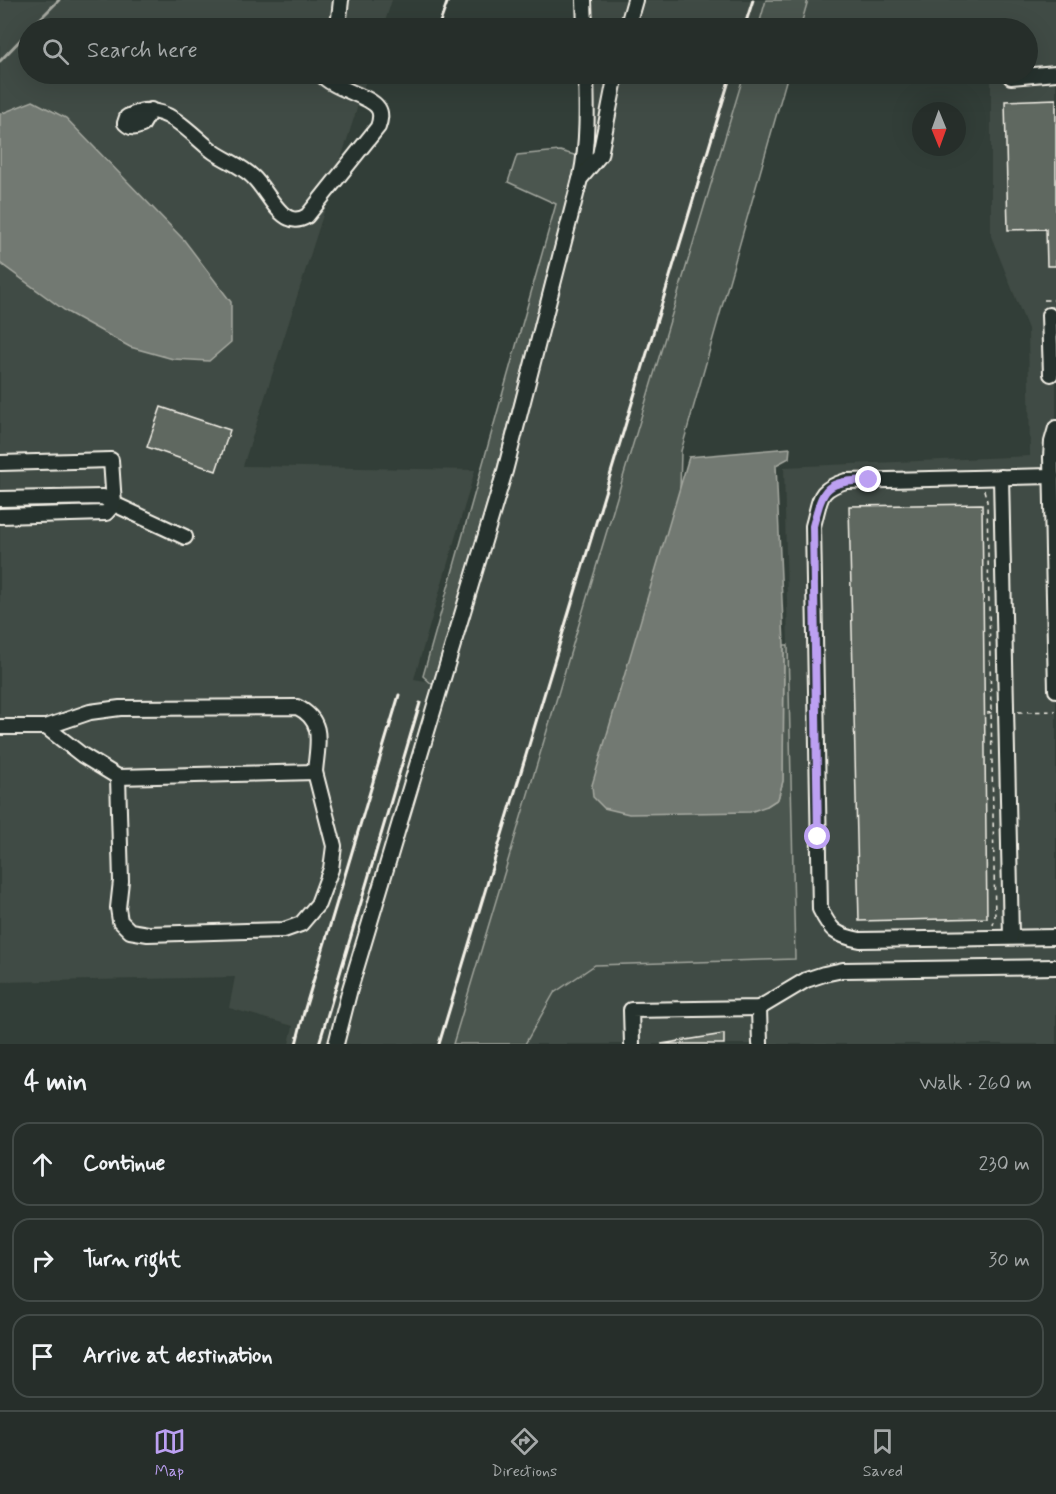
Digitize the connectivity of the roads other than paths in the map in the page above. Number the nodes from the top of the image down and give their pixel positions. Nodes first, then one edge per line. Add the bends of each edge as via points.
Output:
1 (341, 0) edge
2 (584, 0) edge
3 (635, 0) edge
4 (339, 18) edge
5 (585, 18) edge
6 (630, 18) edge
7 (1056, 73) edge
8 (1038, 75) edge
9 (332, 84) edge
10 (586, 84) edge
11 (614, 84) edge
12 (151, 110) dead end
13 (580, 180) junction
14 (1049, 315) dead end
15 (1051, 374) dead end
16 (1056, 428) edge
17 (0, 463) edge
18 (1052, 476) junction
19 (1001, 477) junction
20 (0, 499) edge
21 (114, 504) junction
22 (0, 516) edge
23 (185, 537) dead end
24 (1056, 690) edge
25 (46, 727) junction
26 (0, 728) edge
27 (315, 772) junction
28 (118, 777) junction
29 (1056, 937) edge
30 (1011, 938) junction
31 (1056, 967) edge
32 (759, 1008) junction
33 (336, 1044) edge
34 (632, 1044) edge
35 (760, 1044) edge

1 - 4 street
2 - 5 street
3 - 6 street
7 - 8 street
9 - 12 street via 372,102 379,108 381,118 378,127 302,219 290,219 283,214 254,177 170,118
10 - 13 street via 585,160
11 - 13 street via 600,155
13 - 33 street via 506,471
14 - 15 street
16 - 18 street
17 - 21 street via 111,460
18 - 19 street
18 - 24 street
19 - 30 street
19 - 30 street via 846,481 828,487 821,497 813,526 819,897 830,929 845,937
20 - 21 street via 103,497
21 - 22 street via 106,513
21 - 23 street
25 - 26 street
25 - 27 street via 90,712 120,708 297,707 307,712 319,731
25 - 28 street
27 - 28 street
27 - 28 street via 334,846 318,904 301,924 284,930 148,934 130,931 120,921
29 - 30 street
31 - 32 street via 843,970 806,980
32 - 34 street via 631,1010
32 - 35 street

